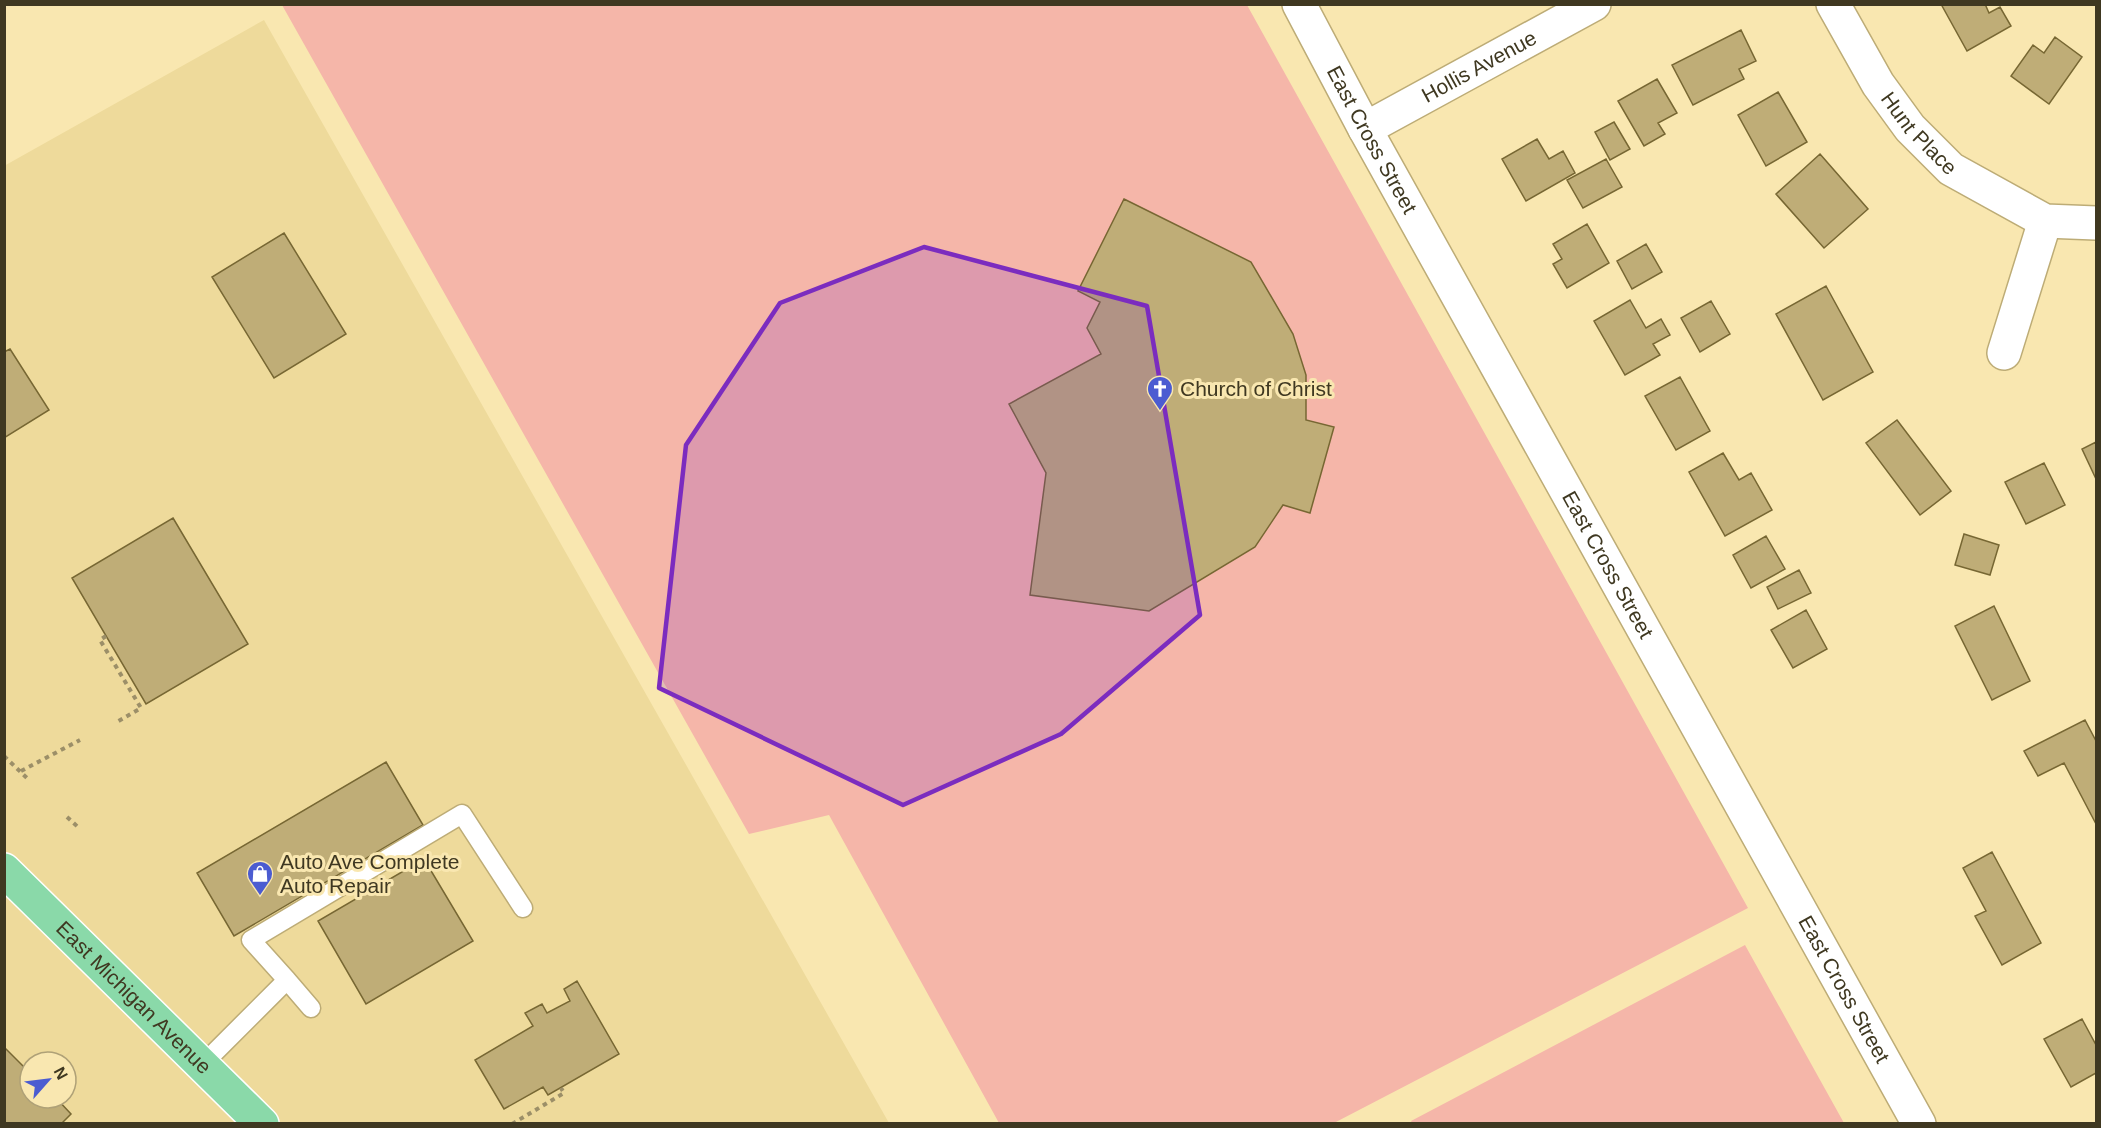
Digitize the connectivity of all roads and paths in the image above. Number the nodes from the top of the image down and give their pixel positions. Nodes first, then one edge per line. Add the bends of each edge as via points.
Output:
1 (1299, 4) edge
2 (1594, 4) edge
3 (1833, 4) edge
4 (1365, 129) junction
5 (2045, 221) junction
6 (2097, 223) edge
7 (2004, 353) dead end
8 (106, 636) dead end
9 (115, 723) dead end
10 (80, 740) dead end
11 (4, 756) edge
12 (21, 771) junction
13 (29, 780) dead end
14 (67, 817) dead end
15 (79, 828) dead end
16 (4, 870) edge
17 (524, 908) dead end
18 (287, 980) junction
19 (311, 1008) dead end
20 (202, 1065) junction
21 (561, 1088) dead end
22 (262, 1124) edge
23 (512, 1124) edge
24 (1918, 1124) edge

1 - 4 street, East Cross Street
2 - 4 street, Hollis Avenue
3 - 5 street, Hunt Place via 1878,84 1910,128 1951,169
4 - 24 street, East Cross Street
5 - 6 street, Hunt Place
5 - 7 street
8 - 9 path via 100,640 141,708
10 - 12 path
11 - 12 path
12 - 13 path
14 - 15 path
16 - 20 main road, East Michigan Avenue
17 - 18 lane via 462,814 251,940
18 - 19 lane
18 - 20 lane
20 - 22 main road, East Michigan Avenue
21 - 23 path via 564,1093

